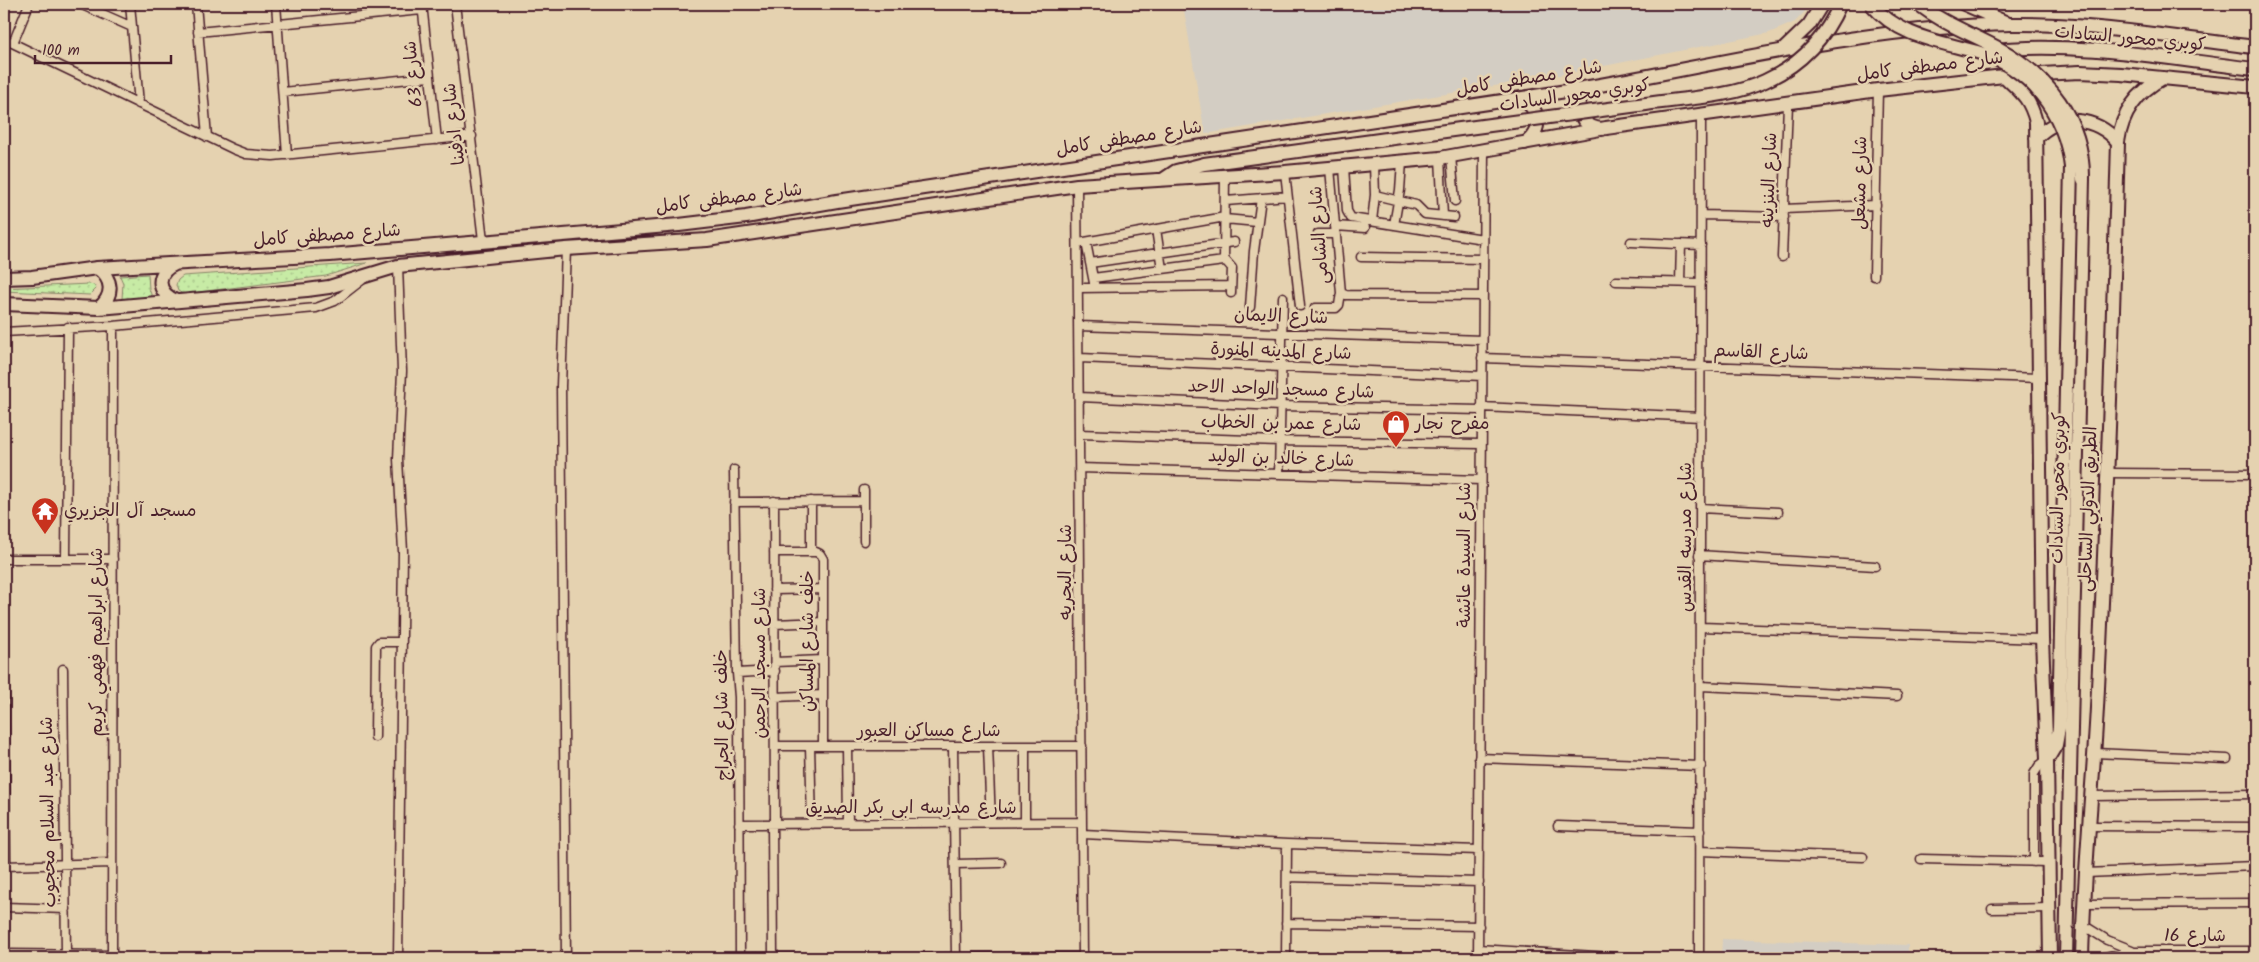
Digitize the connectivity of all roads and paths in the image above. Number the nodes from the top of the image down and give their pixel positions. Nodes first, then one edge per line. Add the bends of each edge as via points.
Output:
1 (29, 4) edge
2 (80, 4) edge
3 (130, 4) edge
4 (196, 4) edge
5 (276, 4) edge
6 (455, 4) edge
7 (1822, 4) edge
8 (1840, 4) edge
9 (1871, 4) edge
10 (1918, 4) edge
11 (1964, 4) edge
12 (422, 7) edge
13 (277, 24) junction
14 (2012, 24) junction
15 (132, 27) junction
16 (198, 32) junction
17 (4, 39) edge
18 (13, 43) junction
19 (2255, 47) edge
20 (1781, 51) junction
21 (1979, 52) junction
22 (2255, 69) edge
23 (2004, 76) junction
24 (429, 77) junction
25 (2163, 78) junction
26 (2255, 87) edge
27 (1588, 88) junction
28 (1878, 90) junction
29 (282, 92) junction
30 (1514, 99) junction
31 (139, 104) junction
32 (1788, 104) junction
33 (1701, 117) junction
34 (1606, 128) junction
35 (472, 136) junction
36 (207, 137) junction
37 (2036, 138) junction
38 (437, 140) junction
39 (2118, 142) junction
40 (1525, 143) junction
41 (1484, 151) junction
42 (287, 155) junction
43 (1446, 157) junction
44 (1402, 162) junction
45 (1374, 164) junction
46 (1344, 167) junction
47 (1330, 168) junction
48 (1285, 172) junction
49 (1224, 176) junction
50 (1162, 180) junction
51 (1077, 185) junction
52 (1375, 195) junction
53 (1287, 196) junction
54 (1261, 198) junction
55 (1398, 200) junction
56 (1455, 200) dead end
57 (1226, 201) junction
58 (1876, 205) junction
59 (1784, 213) junction
60 (1433, 215) junction
61 (1444, 216) junction
62 (1702, 216) junction
63 (1454, 217) dead end
64 (1225, 218) junction
65 (1258, 222) junction
66 (1372, 222) junction
67 (1394, 225) junction
68 (1365, 228) dead end
69 (1156, 229) junction
70 (1335, 230) junction
71 (1431, 231) junction
72 (1318, 234) dead end
73 (1483, 239) junction
74 (484, 240) junction
75 (1082, 242) junction
76 (1234, 242) dead end
77 (1631, 242) dead end
78 (1225, 244) junction
79 (1681, 244) junction
80 (1702, 245) junction
81 (566, 249) junction
82 (1159, 253) junction
83 (1361, 257) dead end
84 (1782, 257) dead end
85 (1482, 259) junction
86 (1225, 260) junction
87 (1090, 263) junction
88 (175, 264) junction
89 (398, 266) junction
90 (97, 268) junction
91 (1162, 269) junction
92 (368, 275) junction
93 (1874, 276) dead end
94 (4, 278) edge
95 (1093, 278) junction
96 (1616, 281) dead end
97 (1680, 282) junction
98 (1701, 283) junction
99 (1079, 288) junction
100 (1095, 288) junction
101 (1343, 294) junction
102 (1482, 296) junction
103 (1283, 297) dead end
104 (176, 301) junction
105 (4, 304) edge
106 (1300, 306) dead end
107 (1250, 307) dead end
108 (99, 308) junction
109 (1315, 308) dead end
110 (113, 326) junction
111 (1079, 326) junction
112 (68, 328) junction
113 (4, 332) edge
114 (1282, 332) junction
115 (1482, 340) junction
116 (1080, 358) junction
117 (1482, 358) junction
118 (1701, 366) junction
119 (1281, 368) junction
120 (1482, 376) junction
121 (2039, 378) junction
122 (2073, 388) junction
123 (1080, 397) junction
124 (1280, 406) junction
125 (1481, 408) junction
126 (1701, 417) junction
127 (1080, 434) junction
128 (1280, 441) junction
129 (1481, 444) junction
130 (1080, 468) junction
131 (734, 470) dead end
132 (2109, 473) junction
133 (1279, 474) junction
134 (2255, 474) edge
135 (1481, 480) junction
136 (864, 490) dead end
137 (811, 501) junction
138 (864, 501) junction
139 (734, 502) junction
140 (774, 502) junction
141 (1700, 508) junction
142 (1778, 512) dead end
143 (864, 541) dead end
144 (774, 552) junction
145 (811, 552) junction
146 (1699, 555) junction
147 (4, 559) edge
148 (66, 559) junction
149 (112, 559) junction
150 (1876, 566) dead end
151 (774, 590) junction
152 (823, 590) junction
153 (823, 622) junction
154 (774, 624) junction
155 (1701, 627) junction
156 (2042, 639) junction
157 (401, 642) junction
158 (823, 660) junction
159 (775, 666) junction
160 (63, 669) dead end
161 (4, 672) edge
162 (737, 673) junction
163 (1701, 686) junction
164 (823, 695) junction
165 (1897, 696) dead end
166 (775, 697) junction
167 (375, 737) dead end
168 (775, 746) junction
169 (810, 746) junction
170 (823, 746) junction
171 (847, 746) junction
172 (953, 746) junction
173 (988, 746) junction
174 (1025, 746) junction
175 (1082, 746) junction
176 (2095, 754) junction
177 (1479, 758) junction
178 (2227, 759) dead end
179 (2047, 760) junction
180 (1700, 766) junction
181 (2255, 794) edge
182 (2092, 796) junction
183 (991, 822) junction
184 (1025, 822) junction
185 (1082, 822) junction
186 (848, 823) junction
187 (954, 823) junction
188 (739, 824) junction
189 (774, 824) junction
190 (812, 824) junction
191 (1558, 826) dead end
192 (2090, 826) junction
193 (2255, 827) edge
194 (1700, 830) junction
195 (1082, 834) junction
196 (1287, 844) junction
197 (1479, 850) junction
198 (1700, 851) junction
199 (1863, 857) dead end
200 (1922, 859) dead end
201 (1001, 862) dead end
202 (2034, 862) junction
203 (2048, 862) junction
204 (112, 863) junction
205 (954, 864) junction
206 (65, 865) junction
207 (5, 866) edge
208 (2255, 866) edge
209 (2086, 874) junction
210 (1287, 877) junction
211 (1478, 882) junction
212 (2255, 903) edge
213 (2083, 904) junction
214 (4, 907) edge
215 (2049, 908) junction
216 (66, 909) junction
217 (1992, 909) dead end
218 (1286, 923) junction
219 (2083, 925) junction
220 (1478, 926) junction
221 (1478, 950) junction
222 (2134, 951) junction
223 (2255, 951) edge
224 (4, 954) edge
225 (66, 954) junction
226 (112, 956) edge
227 (2116, 956) edge
228 (956, 957) edge
229 (398, 958) edge
230 (566, 958) edge
231 (740, 958) edge
232 (774, 958) edge
233 (793, 958) edge
234 (846, 958) edge
235 (882, 958) edge
236 (916, 958) edge
237 (991, 958) edge
238 (1060, 958) edge
239 (1083, 958) edge
240 (1286, 958) edge
241 (1478, 958) edge
242 (1629, 958) edge
243 (1699, 958) edge
244 (2050, 958) edge
245 (2066, 958) edge
246 (2082, 958) edge
247 (2100, 958) edge

1 - 18 street
2 - 15 street
3 - 15 street
4 - 16 street
5 - 13 street
6 - 35 street, شارع ادفينا
7 - 20 main road via 1809,25
8 - 50 main road, كوبري محور السادات, bridge via 1825,32 1809,52 1777,75 1752,87 1204,164 1176,171
9 - 21 main road, كوبري محور السادات, bridge via 1884,18 1914,35
10 - 122 main road, كوبري محور السادات, bridge via 1953,28 2025,64 2052,90 2071,122 2080,146 2083,169
11 - 14 main road
12 - 13 street
12 - 24 street, شارع 63
13 - 16 street
13 - 29 street
14 - 19 main road, شارع مصطفى كامل via 2114,30
14 - 20 main road, شارع مصطفى كامل via 1920,31
15 - 31 street
16 - 36 street
17 - 18 street
18 - 31 street
20 - 27 main road, شارع مصطفى كامل
21 - 22 main road, كوبري محور السادات, bridge via 2026,48 2089,50
21 - 122 main road, كوبري محور السادات, bridge via 2004,63 2035,87 2056,116 2068,145 2072,178
23 - 25 main road, شارع مصطفى كامل via 2080,72
23 - 28 main road, شارع مصطفى كامل
23 - 37 main road via 2032,106
24 - 29 street
24 - 38 street, شارع 63
25 - 26 main road, شارع مصطفى كامل
25 - 39 main road, الطريق الدولي الساحلى via 2135,99 2123,120
27 - 30 main road, شارع مصطفى كامل
27 - 34 main road via 1579,100 1580,116 1591,127
28 - 32 main road, شارع مصطفى كامل
28 - 58 street, شارع مشعل
29 - 42 street
30 - 40 main road via 1528,103 1537,114 1538,127
30 - 74 main road, شارع مصطفى كامل via 746,217
31 - 36 street
32 - 33 main road, شارع مصطفى كامل
32 - 59 street, شارع البنزينه
33 - 34 main road, شارع مصطفى كامل
33 - 62 street, شارع مدرسه القدس
34 - 40 main road, شارع مصطفى كامل
35 - 38 street
35 - 74 street, شارع ادفينا
36 - 42 street via 246,154
37 - 39 main road via 2053,125 2077,120 2100,126
37 - 121 main road
38 - 42 street
39 - 132 main road, الطريق الدولي الساحلى
40 - 41 main road, شارع مصطفى كامل
41 - 43 main road, شارع مصطفى كامل
41 - 73 street, شارع السيدة عائشة
43 - 44 main road, شارع مصطفى كامل
43 - 56 street
43 - 61 street
44 - 45 main road, شارع مصطفى كامل
44 - 55 street
45 - 46 main road, شارع مصطفى كامل
45 - 52 street
46 - 47 main road, شارع مصطفى كامل
46 - 66 street via 1348,214 1354,219
47 - 48 main road, شارع مصطفى كامل
47 - 70 street, شارع الشامى
48 - 49 main road, شارع مصطفى كامل
48 - 53 street
49 - 50 main road, شارع مصطفى كامل
49 - 57 street
50 - 51 main road, شارع مصطفى كامل
51 - 75 street, شارع البحريه
51 - 81 main road, شارع مصطفى كامل via 707,240
52 - 55 street
52 - 66 street
53 - 54 street
53 - 106 street
54 - 57 street
54 - 65 street
55 - 60 street via 1416,204 1424,213
55 - 67 street
57 - 64 street
58 - 59 street
58 - 93 street, شارع مشعل
59 - 62 street
59 - 84 street, شارع البنزينه
60 - 61 street
60 - 71 street
61 - 63 street
62 - 80 street, شارع مدرسه القدس
64 - 65 street
64 - 69 street
64 - 78 street
65 - 107 street
66 - 67 street
67 - 71 street
68 - 70 street
69 - 75 street
69 - 82 street
70 - 72 street
70 - 101 street, شارع الشامى
71 - 73 street
73 - 85 street, شارع السيدة عائشة
74 - 88 main road, شارع مصطفى كامل via 330,255
75 - 87 street
75 - 99 street, شارع البحريه
76 - 78 street
77 - 79 street
78 - 82 street
78 - 86 street
79 - 80 street
79 - 97 street
80 - 98 street, شارع مدرسه القدس
81 - 89 main road, شارع مصطفى كامل
81 - 230 street via 561,386
82 - 87 street
82 - 91 street
83 - 85 street
85 - 102 street, شارع السيدة عائشة
86 - 91 street
86 - 100 street via 1232,268 1231,289
87 - 95 street
88 - 90 main road, شارع مصطفى كامل
88 - 104 main road via 167,267 160,282 162,291
89 - 92 main road, شارع مصطفى كامل
89 - 157 street via 402,331 398,459 403,551
90 - 94 main road, شارع مصطفى كامل
90 - 108 main road via 104,273 110,287 109,295
91 - 95 street
92 - 104 main road, شارع مصطفى كامل via 307,290
92 - 110 street via 335,301 316,308
95 - 100 street
96 - 97 street
97 - 98 street
98 - 118 street, شارع مدرسه القدس
99 - 100 street
99 - 111 street, شارع البحريه
101 - 102 street
101 - 109 street via 1338,308
102 - 115 street, شارع السيدة عائشة
103 - 114 street
104 - 108 main road, شارع مصطفى كامل
105 - 108 main road, شارع مصطفى كامل
110 - 112 street
110 - 149 street, شارع ابراهيم فهمي كريم
111 - 114 street, شارع الايمان
111 - 116 street, شارع البحريه
112 - 113 street
112 - 148 street
114 - 115 street, شارع الايمان
114 - 119 street
115 - 117 street, شارع السيدة عائشة
116 - 119 street, شارع المدينه المنورة
116 - 123 street, شارع البحريه
117 - 118 street, شارع القاسم
117 - 120 street, شارع السيدة عائشة
118 - 121 street, شارع القاسم
118 - 126 street, شارع مدرسه القدس
119 - 120 street, شارع المدينه المنورة
119 - 124 street
120 - 125 street, شارع السيدة عائشة
121 - 156 main road
122 - 179 main road, كوبري محور السادات via 2059,728 2056,745
122 - 245 main road, كوبري محور السادات
123 - 124 street, شارع مسجد الواحد الاحد
123 - 127 street, شارع البحريه
124 - 125 street, شارع مسجد الواحد الاحد
124 - 128 street
125 - 126 street, شارع مسجد الواحد الاحد
125 - 129 street, شارع السيدة عائشة
126 - 141 street, شارع مدرسه القدس
127 - 128 street, شارع عمر بن الخطاب
127 - 130 street, شارع البحريه
128 - 129 street, شارع عمر بن الخطاب
128 - 133 street
129 - 135 street, شارع السيدة عائشة
130 - 133 street, شارع خالد بن الوليد
130 - 175 street, شارع البحريه
131 - 139 street, خلف شارع الجراج
132 - 134 street
132 - 176 main road, الطريق الدولي الساحلى
133 - 135 street, شارع خالد بن الوليد
135 - 177 street, شارع السيدة عائشة
136 - 138 street
137 - 138 street
137 - 140 street
137 - 145 street
138 - 143 street
139 - 140 street
139 - 162 street, خلف شارع الجراج
140 - 144 street, شارع مسجد الرحمن
141 - 142 street
141 - 146 street, شارع مدرسه القدس
144 - 145 street, خلف شارع المساكن
144 - 151 street, شارع مسجد الرحمن
145 - 152 street, خلف شارع المساكن via 822,556
146 - 150 street
146 - 155 street, شارع مدرسه القدس
147 - 148 street
148 - 149 street
149 - 204 street, شارع ابراهيم فهمي كريم
151 - 152 street
151 - 154 street, شارع مسجد الرحمن
152 - 153 street, خلف شارع المساكن
153 - 154 street
153 - 158 street, خلف شارع المساكن
154 - 159 street, شارع مسجد الرحمن
155 - 156 street
155 - 163 street, شارع مدرسه القدس
156 - 179 main road
157 - 167 street via 379,642 376,646
157 - 229 street
158 - 159 street
158 - 164 street, خلف شارع المساكن
159 - 162 street
159 - 166 street, شارع مسجد الرحمن
160 - 206 street, شارع عبد السلام محجوب
161 - 207 street
162 - 188 street, خلف شارع الجراج
163 - 165 street
163 - 180 street, شارع مدرسه القدس
164 - 166 street
164 - 170 street, خلف شارع المساكن
166 - 168 street, شارع مسجد الرحمن
168 - 169 street, شارع مساكن العبور
168 - 189 street, شارع مسجد الرحمن
169 - 170 street, شارع مساكن العبور
169 - 190 street
170 - 171 street, شارع مساكن العبور
171 - 172 street, شارع مساكن العبور
171 - 186 street
172 - 173 street, شارع مساكن العبور
172 - 187 street
173 - 174 street, شارع مساكن العبور
173 - 183 street
174 - 175 street, شارع مساكن العبور
174 - 184 street
175 - 185 street, شارع البحريه
176 - 178 street
176 - 182 main road, الطريق الدولي الساحلى
177 - 180 street
177 - 197 street, شارع السيدة عائشة
179 - 202 street via 2034,774
179 - 203 main road
180 - 194 street, شارع مدرسه القدس
181 - 182 street
182 - 192 main road, الطريق الدولي الساحلى
183 - 184 street, شارع مدرسه ابى بكر الصديق
183 - 187 street, شارع مدرسه ابى بكر الصديق
184 - 185 street, شارع مدرسه ابى بكر الصديق
185 - 195 street, شارع البحريه
186 - 187 street, شارع مدرسه ابى بكر الصديق
186 - 190 street, شارع مدرسه ابى بكر الصديق
187 - 205 street
188 - 189 street, شارع مدرسه ابى بكر الصديق
188 - 231 street, خلف شارع الجراج
189 - 190 street, شارع مدرسه ابى بكر الصديق
189 - 232 street, شارع مسجد الرحمن
191 - 194 street
192 - 193 street
192 - 209 main road, الطريق الدولي الساحلى
194 - 198 street, شارع مدرسه القدس
195 - 196 street
195 - 239 street, شارع البحريه
196 - 197 street
196 - 210 street
197 - 211 street, شارع السيدة عائشة
198 - 199 street
198 - 243 street, شارع مدرسه القدس
200 - 202 street
201 - 205 street
202 - 203 street
203 - 215 main road
204 - 206 street
204 - 226 street, شارع ابراهيم فهمي كريم
205 - 228 street
206 - 207 street
206 - 216 street, شارع عبد السلام محجوب
208 - 209 street
209 - 213 main road, الطريق الدولي الساحلى
210 - 211 street
210 - 218 street
211 - 220 street, شارع السيدة عائشة
212 - 213 street
213 - 219 main road, الطريق الدولي الساحلى
214 - 216 street
215 - 217 street
215 - 244 main road
216 - 225 street, شارع عبد السلام محجوب
218 - 220 street
218 - 240 street
219 - 222 street, شارع 16
219 - 246 main road, الطريق الدولي الساحلى
220 - 221 street, شارع السيدة عائشة
221 - 241 street, شارع السيدة عائشة
221 - 242 street
222 - 223 street, شارع 16
222 - 227 street, شارع 16
224 - 225 street
225 - 226 street
227 - 247 street, شارع 16
228 - 236 street
228 - 237 street
231 - 232 street
232 - 233 street
233 - 234 street
234 - 235 street
235 - 236 street
237 - 238 street
238 - 239 street

